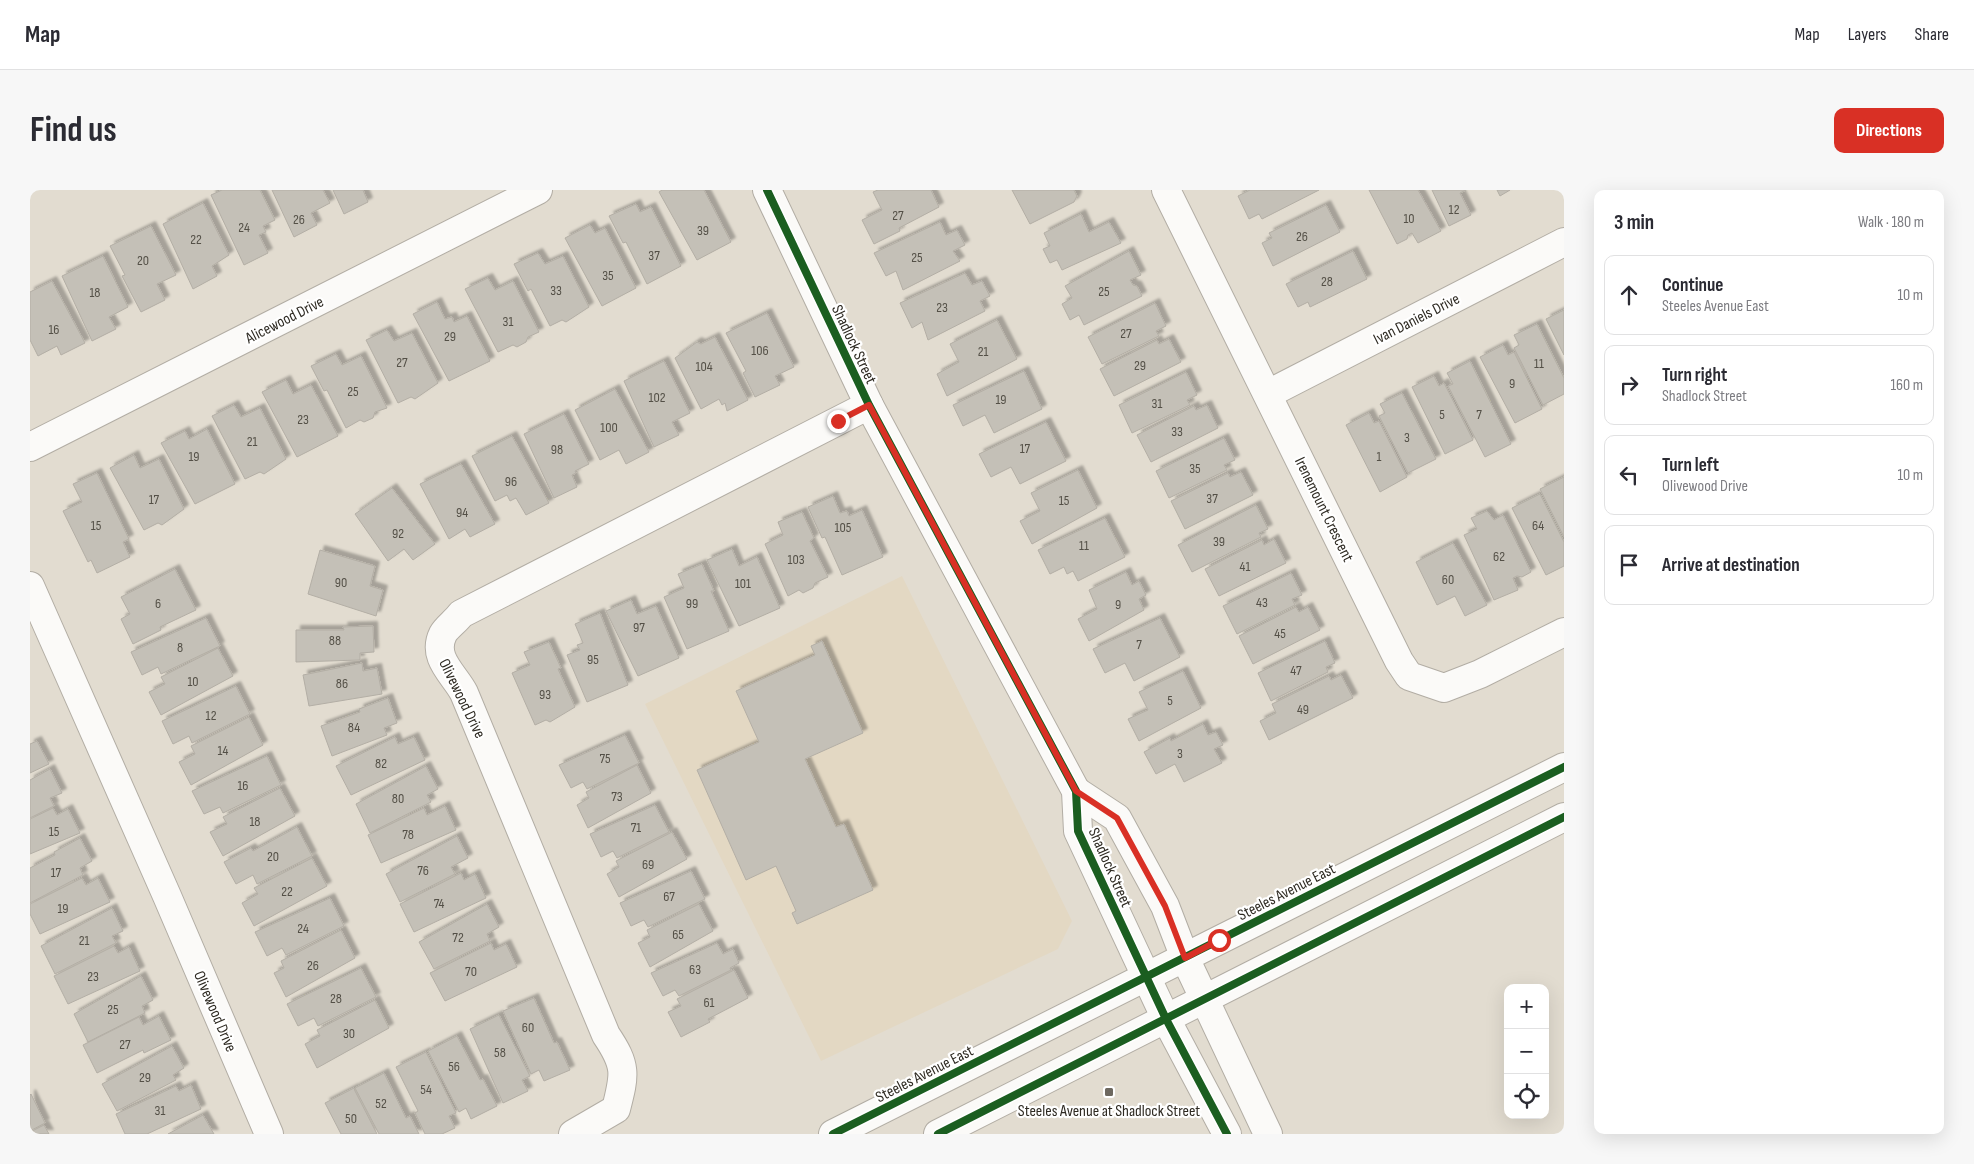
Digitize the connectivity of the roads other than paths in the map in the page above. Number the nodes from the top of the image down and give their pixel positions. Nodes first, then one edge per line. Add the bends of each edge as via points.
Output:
1 (538, 190) edge
2 (767, 190) edge
3 (1166, 190) edge
4 (1564, 242) edge
5 (1268, 394) junction
6 (869, 405) junction
7 (30, 447) edge
8 (30, 586) edge
9 (1564, 632) edge
10 (1564, 767) edge
11 (1076, 791) junction
12 (1564, 817) edge
13 (1185, 958) junction
14 (1148, 977) junction
15 (1205, 999) junction
16 (1166, 1019) junction
17 (269, 1134) edge
18 (573, 1134) edge
19 (833, 1134) edge
20 (938, 1134) edge
21 (1227, 1134) edge
22 (1268, 1134) edge

1 - 7 street, Alicewood Drive
2 - 6 street, Shadlock Street
3 - 5 street, Irenemount Crescent
4 - 5 street, Ivan Daniels Drive
5 - 9 street, Irenemount Crescent via 1409,676 1444,688 1480,674
6 - 11 street, Shadlock Street
6 - 18 street, Olivewood Drive via 461,614 443,634 440,646 443,663 464,693 624,1074 616,1109
8 - 17 street, Olivewood Drive
10 - 13 street, Steeles Avenue East
11 - 13 street, Shadlock Street via 1117,818 1165,906
11 - 14 street, Shadlock Street via 1078,831
12 - 15 street
13 - 14 street, Steeles Avenue East
13 - 15 street, Shadlock Street
14 - 16 street, Shadlock Street
14 - 19 street, Steeles Avenue East
15 - 16 street
15 - 22 street, Shadlock Street
16 - 20 street
16 - 21 street, Shadlock Street

